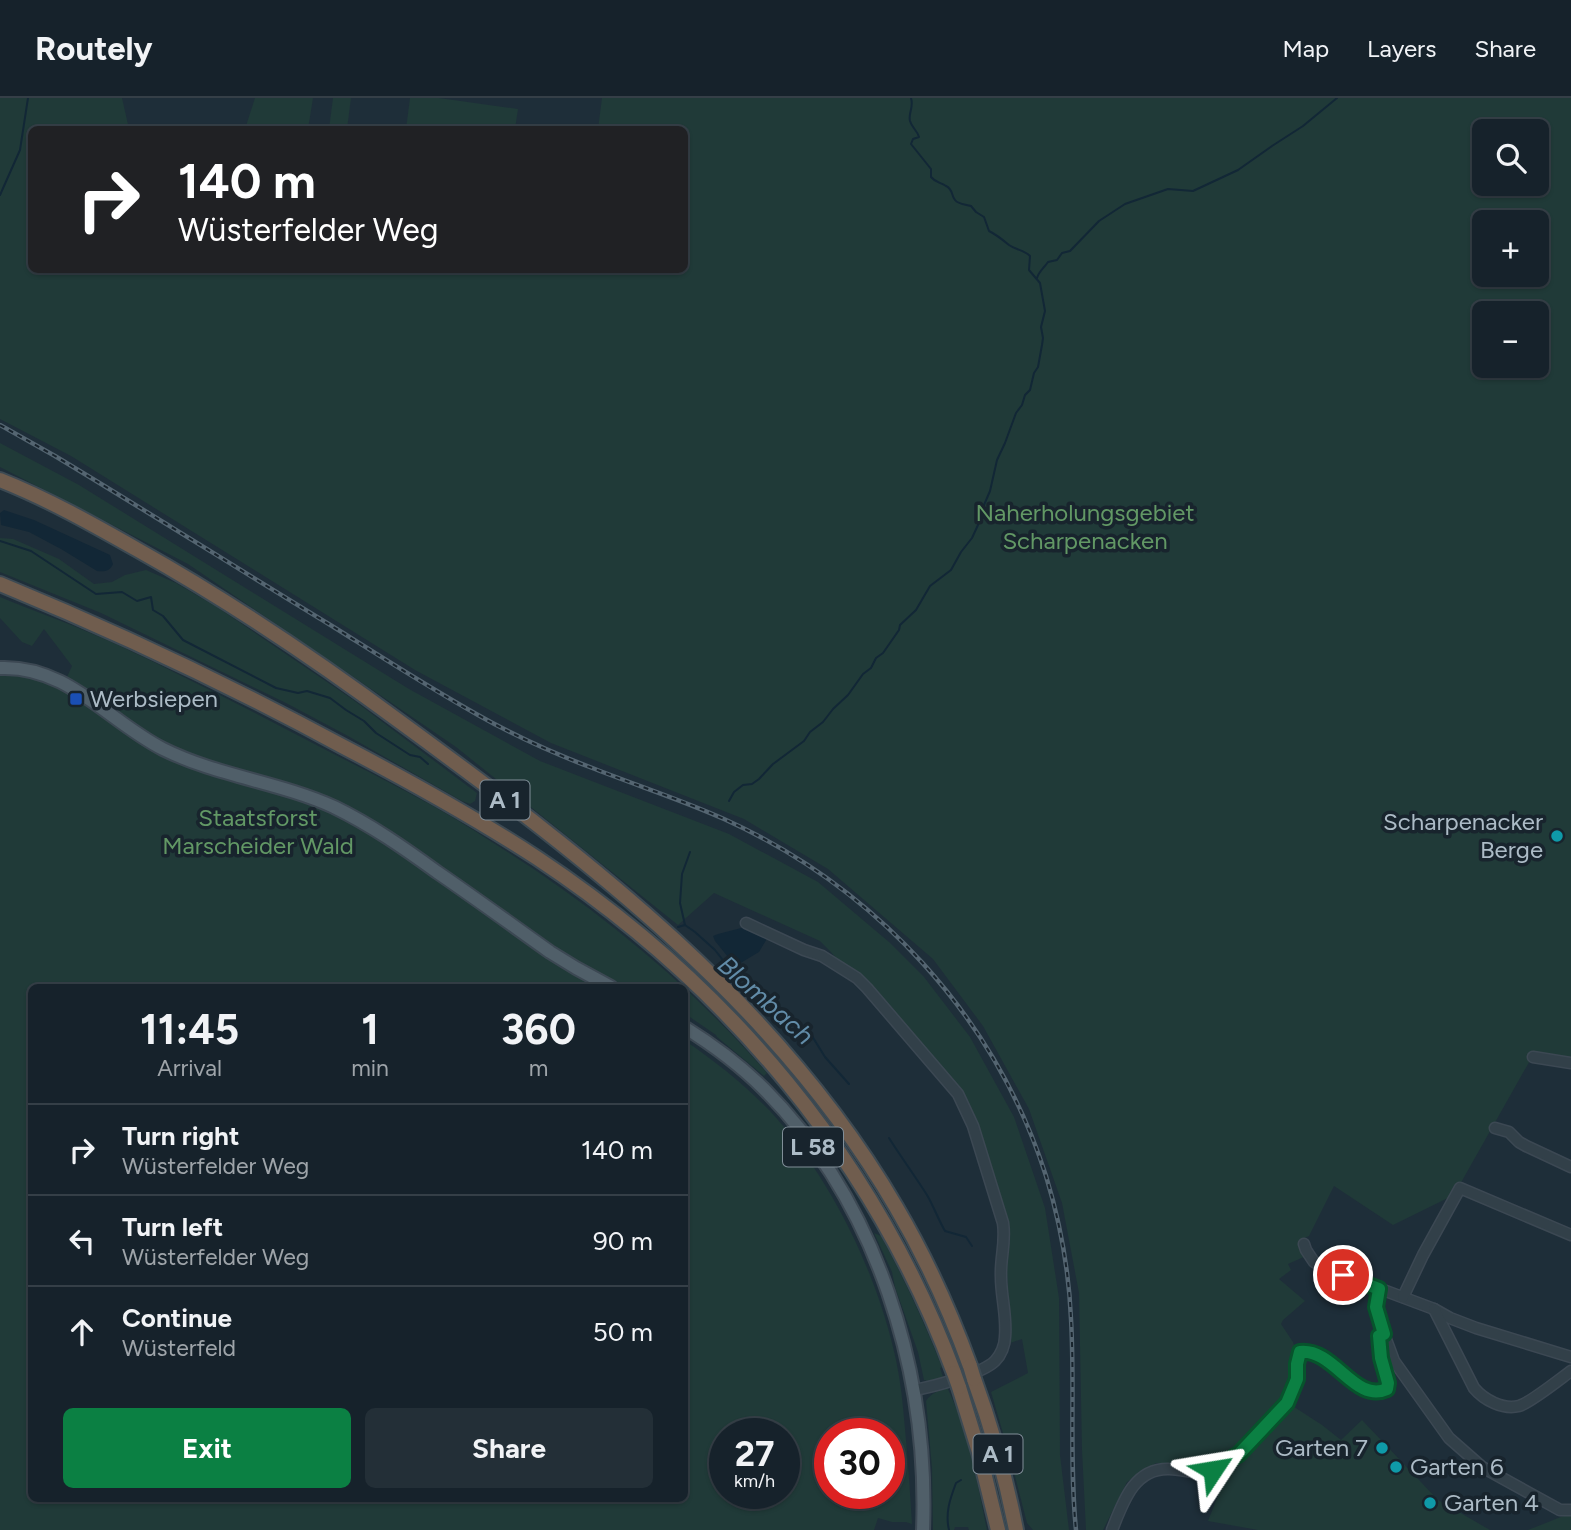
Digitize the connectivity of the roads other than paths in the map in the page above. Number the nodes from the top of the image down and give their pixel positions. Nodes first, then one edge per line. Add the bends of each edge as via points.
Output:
1 (0, 480) edge
2 (0, 584) edge
3 (0, 668) edge
4 (746, 923) dead end
5 (605, 984) edge
6 (688, 1030) edge
7 (1533, 1057) dead end
8 (1571, 1063) edge
9 (1495, 1128) dead end
10 (1571, 1167) edge
11 (1571, 1235) edge
12 (1304, 1244) dead end
13 (1379, 1289) junction
14 (1403, 1297) junction
15 (1434, 1309) junction
16 (1384, 1334) junction
17 (1571, 1357) edge
18 (1571, 1371) edge
19 (914, 1390) junction
20 (1571, 1510) edge
21 (923, 1530) edge
22 (998, 1530) edge
23 (1016, 1530) edge
24 (1112, 1530) edge

1 - 23 highway, A 1 via 91,523 178,572 330,670 552,836 725,988 837,1119 911,1235 949,1313 985,1409
2 - 22 highway, A 1 via 135,643 428,791 580,888 712,1000 769,1060 822,1127 905,1260 956,1380
3 - 5 main road via 27,669 60,680 145,739 182,758 304,795 358,819 550,952
4 - 19 street via 822,956 857,978 958,1094 973,1126 1003,1223 1004,1343 997,1359 984,1368
6 - 19 main road, L 58 via 755,1080 814,1148 877,1262
7 - 8 street
9 - 10 street
11 - 14 street via 1460,1188
12 - 13 street via 1314,1262
13 - 14 street
13 - 16 street via 1376,1307
14 - 15 street
15 - 17 street via 1476,1328
15 - 18 street via 1474,1388 1488,1400 1523,1405
16 - 20 street via 1394,1361 1465,1454 1560,1510
16 - 24 street via 1379,1336 1387,1389 1380,1392 1360,1387 1329,1361 1300,1352 1297,1379 1287,1403 1239,1454 1208,1472 1157,1469 1146,1473 1130,1491
19 - 21 main road, L 58 via 921,1444

